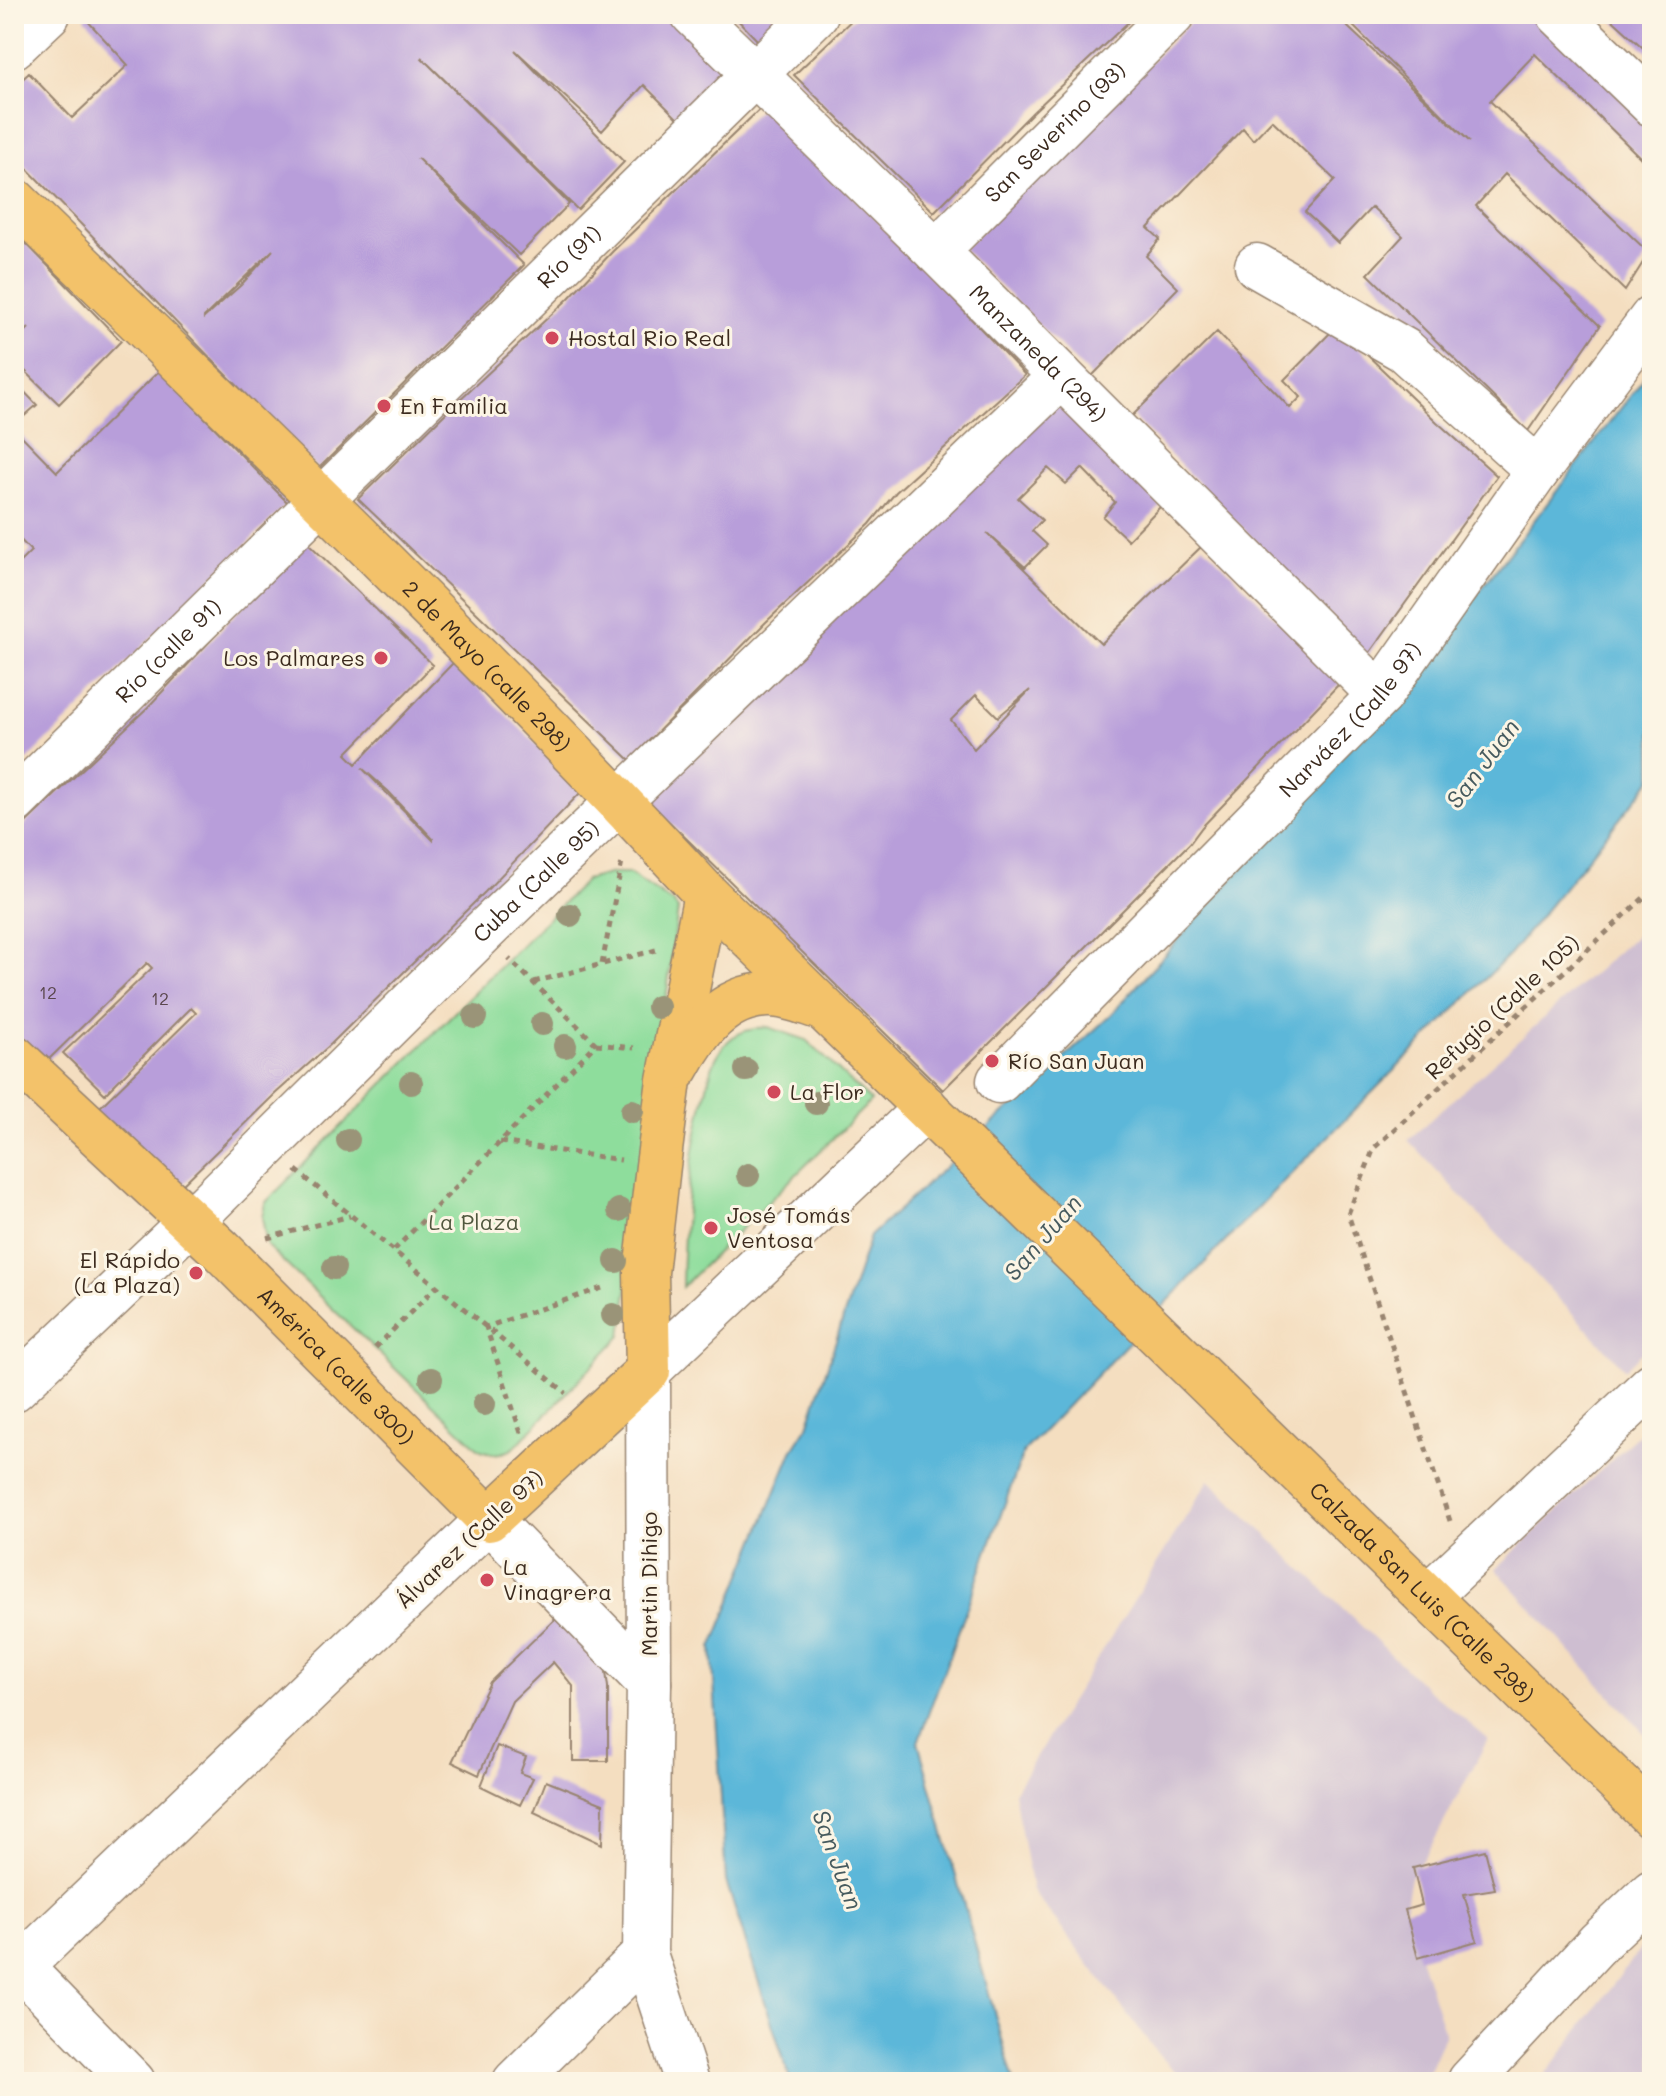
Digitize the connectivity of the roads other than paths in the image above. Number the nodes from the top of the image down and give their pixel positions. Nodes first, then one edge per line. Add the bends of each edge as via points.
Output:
1 (48, 14) edge
2 (693, 14) edge
3 (816, 14) edge
4 (1173, 14) edge
5 (1559, 14) edge
6 (14, 46) edge
7 (754, 75) junction
8 (1652, 104) edge
9 (14, 200) edge
10 (936, 251) junction
11 (1257, 266) dead end
12 (1652, 318) edge
13 (1061, 376) junction
14 (1538, 470) junction
15 (322, 501) junction
16 (1380, 695) junction
17 (14, 802) edge
18 (626, 808) junction
19 (706, 894) junction
20 (825, 1009) junction
21 (14, 1057) edge
22 (669, 1080) junction
23 (999, 1081) dead end
24 (941, 1122) junction
25 (206, 1236) junction
26 (648, 1371) junction
27 (1652, 1385) edge
28 (14, 1389) edge
29 (489, 1519) junction
30 (1427, 1597) junction
31 (649, 1683) junction
32 (1652, 1816) edge
33 (1652, 1892) edge
34 (645, 1954) junction
35 (16, 1967) edge
36 (1470, 2081) edge
37 (133, 2082) edge
38 (515, 2082) edge
39 (687, 2082) edge

1 - 6 street
2 - 7 street, Manzaneda (294)
3 - 7 street, Río (91)
4 - 10 street, San Severino (93)
5 - 8 street
7 - 10 street, Manzaneda (294)
7 - 15 street, Río (91)
9 - 15 main road, 2 de Mayo (calle 298)
10 - 13 street, Manzaneda (294)
11 - 14 street via 1404,350
12 - 14 street, Narváez (Calle 97)
13 - 16 street, Manzaneda (294)
13 - 18 street, Cuba (Calle 95)
14 - 16 street, Narváez (Calle 97)
15 - 17 street, Río (calle 91)
15 - 18 main road, 2 de Mayo (calle 298)
16 - 23 street, Narváez (Calle 97)
18 - 19 main road, 2 de Mayo (calle 298)
18 - 25 street, Cuba (Calle 95) via 482,933 268,1146
19 - 20 main road, 2 de Mayo (calle 298)
19 - 22 main road, Martin Dihigo
20 - 22 main road, Martin Dihigo via 783,996 746,998 706,1024
20 - 24 main road, 2 de Mayo (calle 298)
21 - 25 main road, América (calle 300)
22 - 26 main road, Martin Dihigo via 646,1273
24 - 26 street, Álvarez (Calle 97)
24 - 30 main road, Calzada San Luis (Calle 298)
25 - 28 street, Cuba (Calle 95)
25 - 29 main road, América (calle 300)
26 - 29 main road, Álvarez (Calle 97)
26 - 31 street, Martin Dihigo
27 - 30 street
29 - 31 street, América (calle 300)
29 - 35 street, Álvarez (Calle 97)
30 - 32 main road, Calzada San Luis (Calle 298)
31 - 34 street, Martin Dihigo
33 - 36 street
34 - 38 street
34 - 39 street, Martin Dihigo
35 - 37 street

